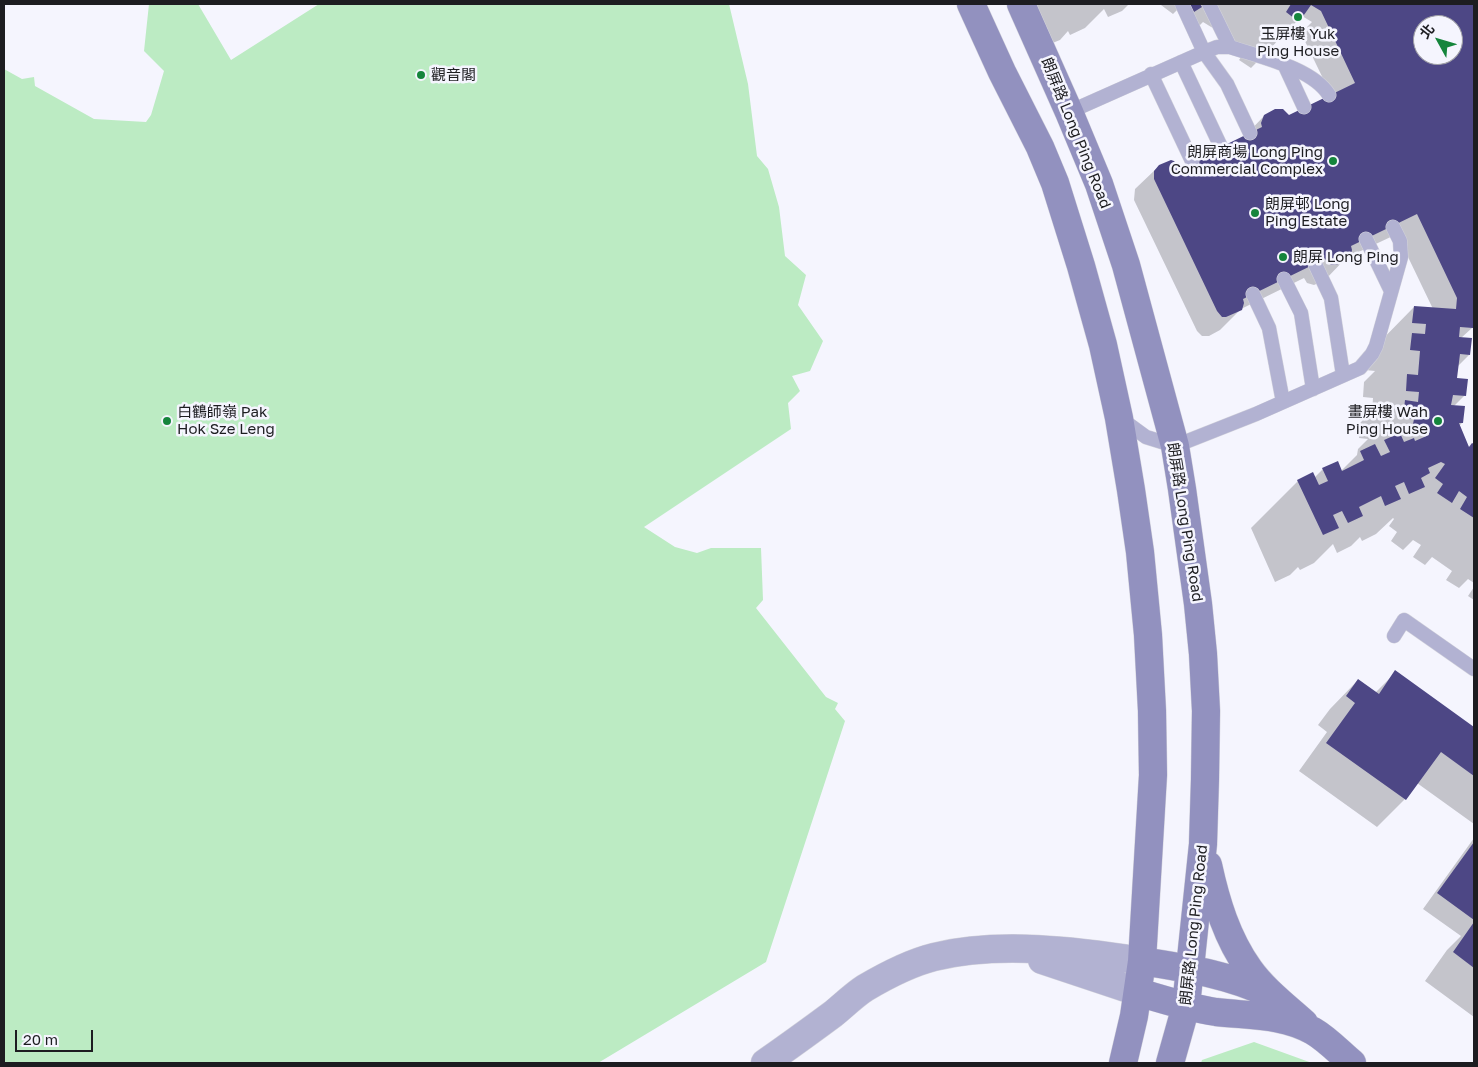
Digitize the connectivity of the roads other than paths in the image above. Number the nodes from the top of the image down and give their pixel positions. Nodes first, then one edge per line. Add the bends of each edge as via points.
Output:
1 (971, 4) edge
2 (1021, 4) edge
3 (1182, 4) edge
4 (1209, 4) edge
5 (1230, 47) junction
6 (1204, 52) junction
7 (1181, 62) junction
8 (1286, 66) junction
9 (1151, 74) junction
10 (1329, 95) dead end
11 (1304, 106) dead end
12 (1070, 112) junction
13 (1250, 133) dead end
14 (1040, 147) junction
15 (1221, 147) dead end
16 (1192, 161) dead end
17 (1393, 227) dead end
18 (1366, 239) dead end
19 (1315, 264) dead end
20 (1284, 279) dead end
21 (1391, 291) junction
22 (1253, 294) dead end
23 (1343, 375) junction
24 (1313, 389) junction
25 (1282, 402) junction
26 (1119, 418) junction
27 (1175, 446) junction
28 (1394, 636) dead end
29 (1474, 669) edge
30 (1203, 844) junction
31 (1009, 950) junction
32 (1142, 961) junction
33 (1191, 970) junction
34 (1138, 992) junction
35 (1275, 997) junction
36 (1186, 1006) junction
37 (1314, 1032) junction
38 (765, 1063) edge
39 (1123, 1063) edge
40 (1170, 1063) edge
41 (1352, 1063) edge

1 - 14 main road
2 - 12 main road, 朗屏路 Long Ping Road
3 - 6 lane
4 - 5 lane
5 - 6 lane
5 - 8 lane
6 - 7 lane
6 - 13 lane via 1227,84
7 - 9 lane
7 - 15 lane
8 - 10 lane via 1314,78
8 - 11 lane
9 - 12 lane
9 - 16 lane
12 - 14 main road
12 - 27 main road, 朗屏路 Long Ping Road via 1126,265
14 - 26 main road via 1082,266
17 - 21 lane via 1400,241 1401,257
18 - 21 lane
19 - 23 lane via 1331,298
20 - 24 lane via 1301,313
21 - 23 lane via 1372,354 1360,368
22 - 25 lane via 1269,328
23 - 24 lane
24 - 25 lane
25 - 27 lane
26 - 27 lane via 1146,437
26 - 32 main road via 1140,552 1152,711 1153,775
27 - 30 main road, 朗屏路 Long Ping Road via 1203,654 1206,711
28 - 29 lane via 1404,620
30 - 33 main road, 朗屏路 Long Ping Road
30 - 35 main road via 1213,892 1227,930 1250,970
31 - 32 street via 1082,952
31 - 34 street
31 - 38 street via 971,950 897,970 863,989
32 - 33 main road
32 - 34 main road
33 - 35 main road via 1249,985
33 - 36 main road, 朗屏路 Long Ping Road
34 - 36 main road
34 - 39 main road
35 - 37 main road
36 - 37 main road via 1268,1016 1291,1021
36 - 40 main road, 朗屏路 Long Ping Road
37 - 41 main road

